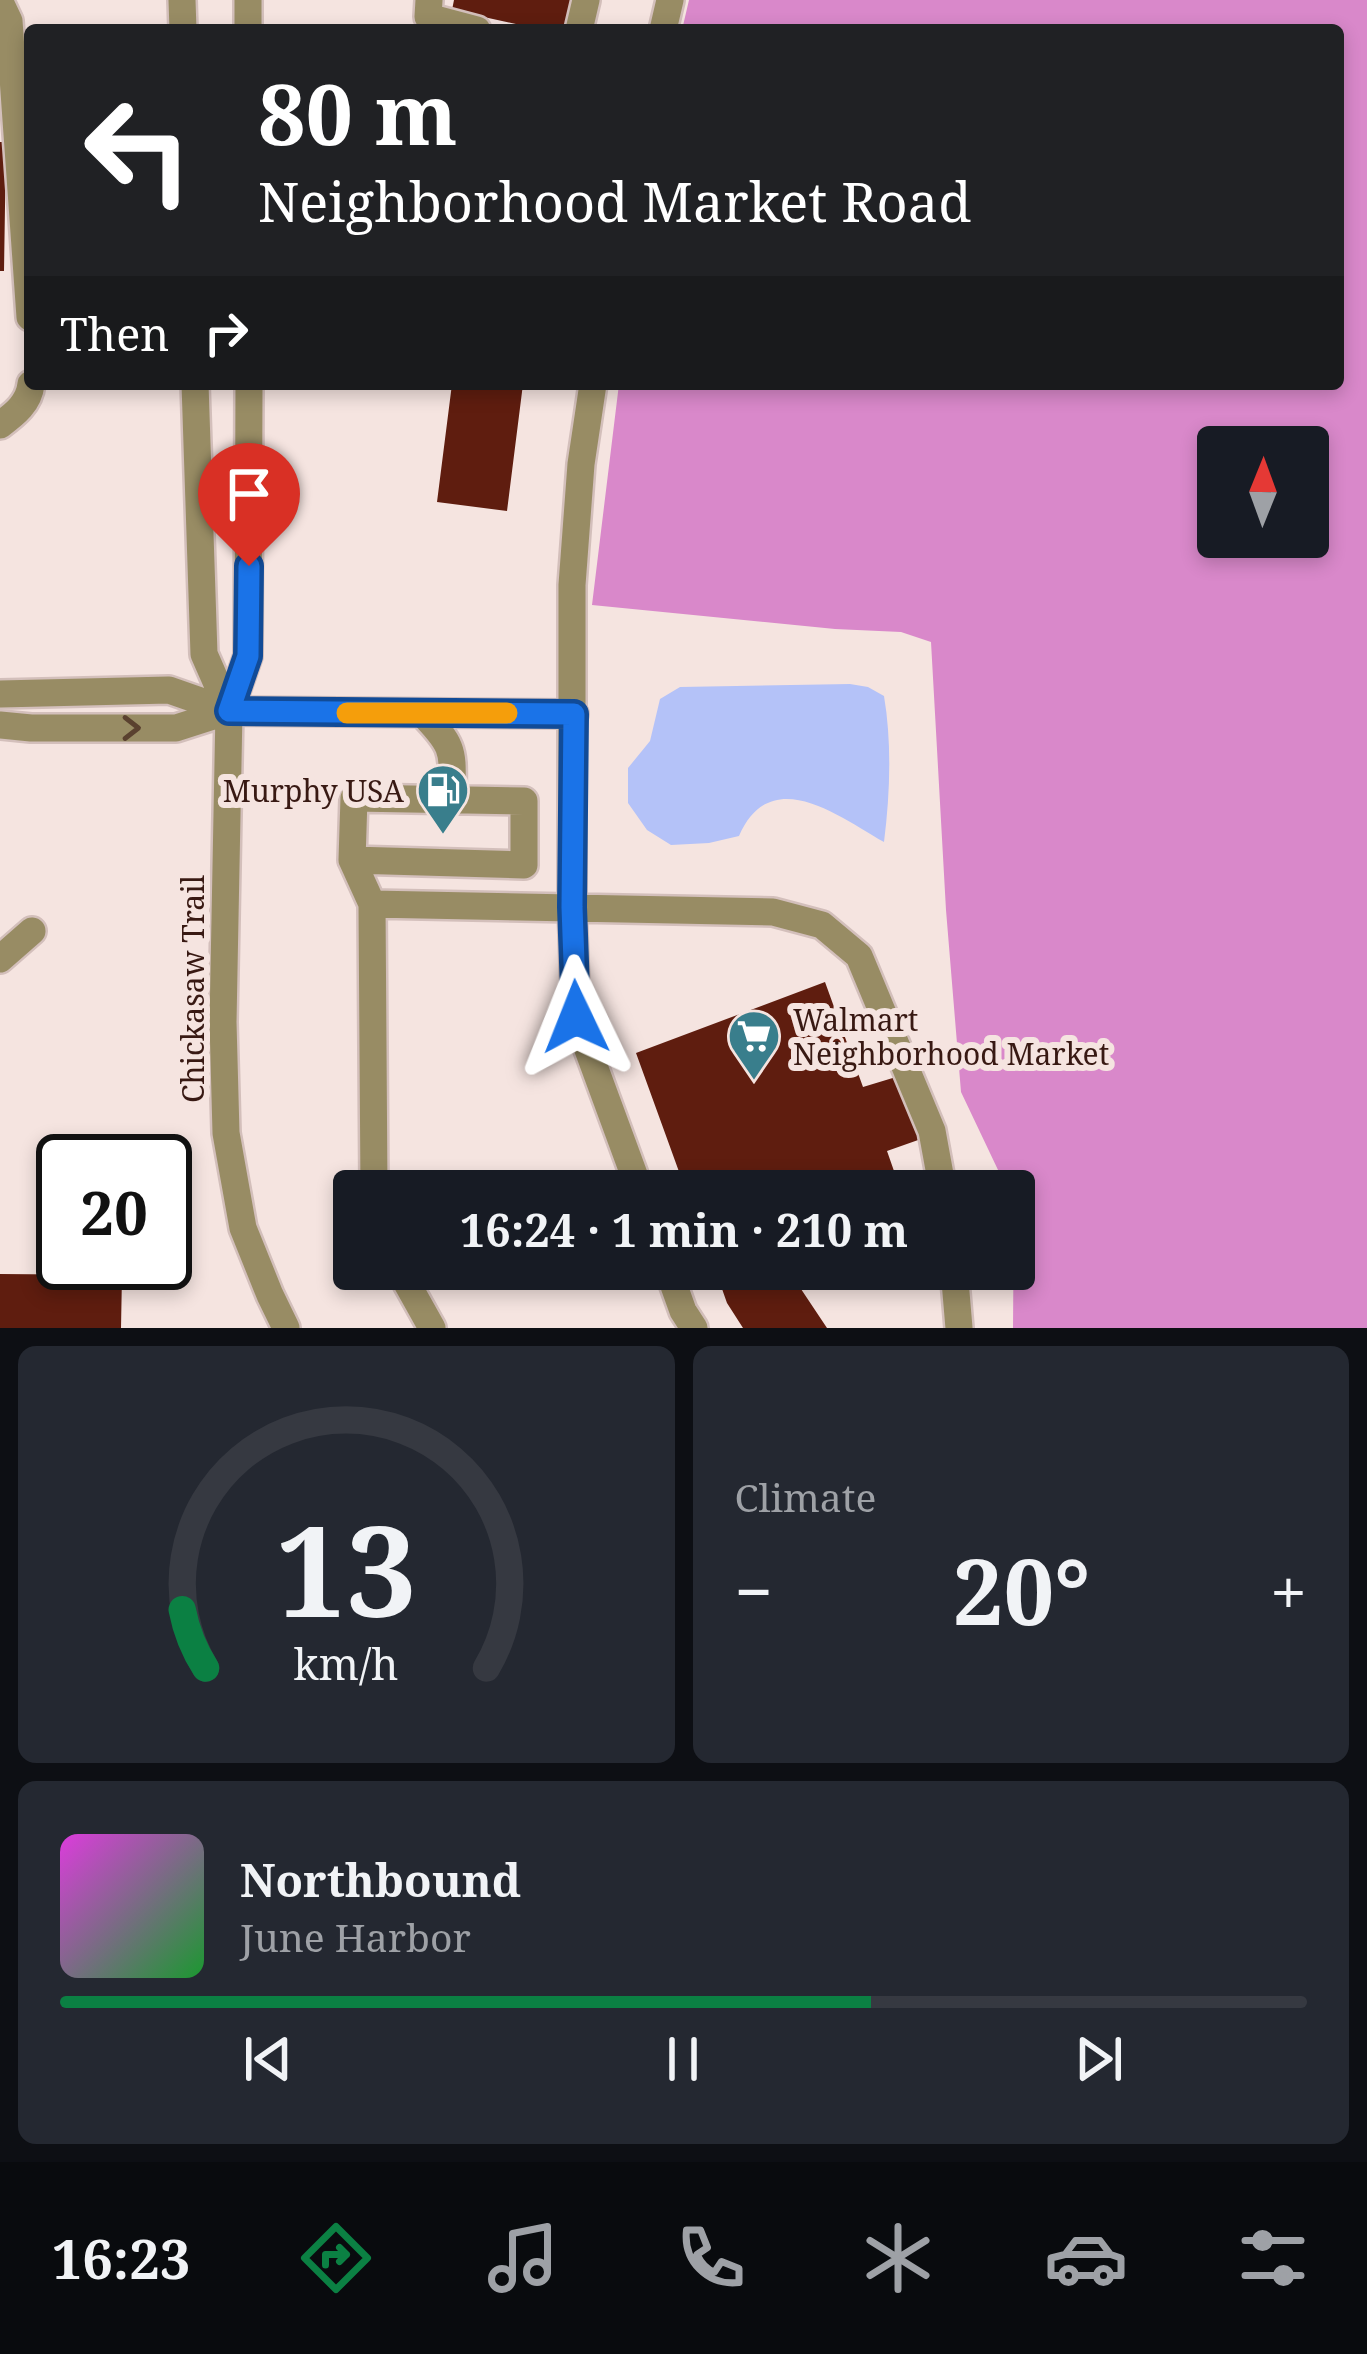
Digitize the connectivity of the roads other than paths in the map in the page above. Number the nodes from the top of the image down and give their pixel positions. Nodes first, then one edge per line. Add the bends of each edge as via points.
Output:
1 (429, 0) edge
2 (0, 2) edge
3 (454, 24) edge
4 (24, 232) edge
5 (30, 390) edge
6 (195, 390) edge
7 (249, 390) edge
8 (592, 390) edge
9 (0, 425) edge
10 (0, 694) edge
11 (229, 711) junction
12 (422, 713) junction
13 (574, 714) junction
14 (0, 725) edge
15 (452, 800) junction
16 (352, 860) junction
17 (524, 865) junction
18 (372, 904) junction
19 (523, 906) junction
20 (572, 907) junction
21 (32, 931) dead end
22 (0, 959) edge
23 (373, 1170) edge
24 (632, 1170) edge
25 (939, 1170) edge
26 (411, 1290) edge
27 (676, 1290) edge
28 (955, 1290) edge
29 (286, 1328) edge
30 (431, 1328) edge
31 (694, 1328) edge
32 (958, 1328) edge

1 - 3 street via 428,17
2 - 4 street via 9,21
5 - 9 street
6 - 11 street, Chickasaw Trail via 204,654
7 - 11 street, Chickasaw Trail via 248,656
8 - 13 street via 572,585
10 - 11 street via 169,690
11 - 12 street
14 -> 11 street via 176,728
11 - 29 street, Chickasaw Trail via 226,1133 244,1228
12 - 13 street
12 - 15 street via 452,754
13 - 20 street
15 - 16 street via 354,798
15 - 17 street via 524,801
16 - 17 street
16 - 18 street
17 - 19 street
18 - 19 street
18 - 23 street
19 - 20 street
20 - 24 street via 576,1017
20 - 25 street via 773,912 822,925 859,956 932,1131
21 - 22 street
26 - 30 street
27 - 31 street
28 - 32 street

